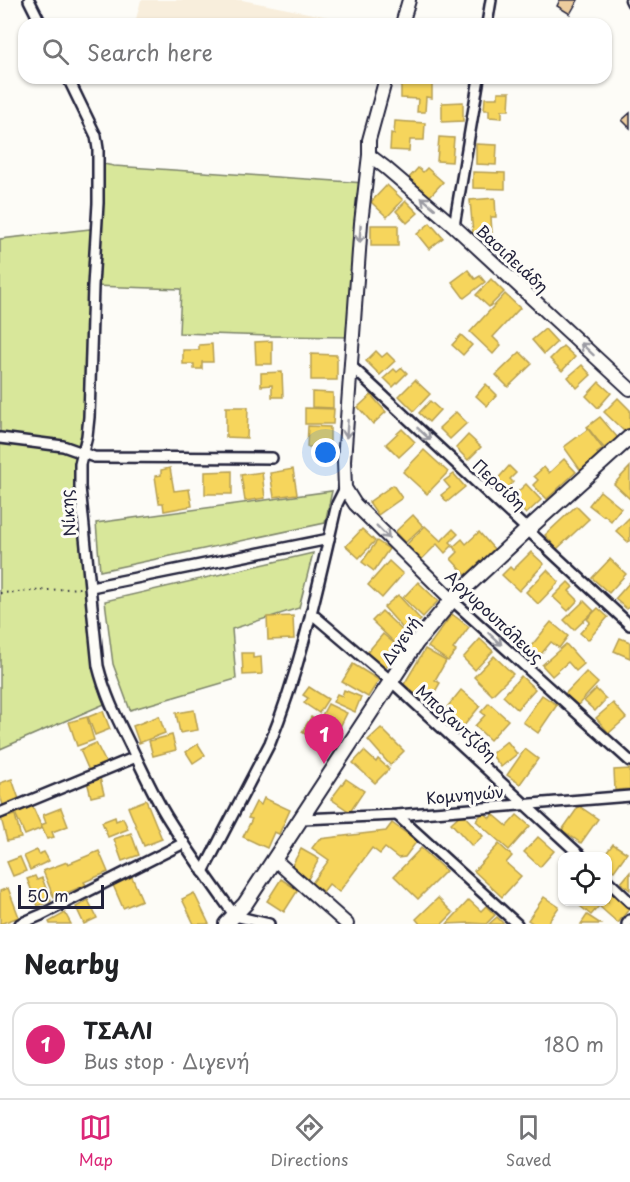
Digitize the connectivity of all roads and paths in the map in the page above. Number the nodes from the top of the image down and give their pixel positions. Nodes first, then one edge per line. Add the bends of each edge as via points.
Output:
1 (29, 0) edge
2 (409, 0) edge
3 (491, 0) edge
4 (628, 0) edge
5 (630, 4) edge
6 (38, 18) edge
7 (404, 18) edge
8 (488, 18) edge
9 (71, 84) edge
10 (384, 84) edge
11 (477, 84) edge
12 (369, 155) junction
13 (454, 226) junction
14 (350, 365) junction
15 (630, 389) edge
16 (630, 437) edge
17 (0, 438) edge
18 (82, 453) junction
19 (272, 458) dead end
20 (345, 488) junction
21 (527, 530) junction
22 (329, 538) junction
23 (91, 587) junction
24 (0, 593) edge
25 (452, 600) junction
26 (311, 613) junction
27 (630, 625) edge
28 (391, 681) junction
29 (136, 757) junction
30 (630, 761) edge
31 (630, 796) edge
32 (523, 804) junction
33 (0, 813) edge
34 (397, 815) junction
35 (302, 819) junction
36 (183, 843) junction
37 (577, 852) edge
38 (276, 860) junction
39 (203, 872) junction
40 (612, 885) edge
41 (630, 902) edge
42 (230, 920) edge
43 (630, 920) edge
44 (20, 924) edge
45 (269, 924) edge
46 (347, 924) edge
47 (517, 924) edge
48 (627, 924) edge

1 - 6 street
2 - 7 street
3 - 8 street
4 - 5 lane
9 - 18 street, Νίκης via 96,136 98,149 87,436
10 - 12 street via 370,135
11 - 13 street
13 -> 12 street, Βασιλειάδη
12 -> 14 street
15 -> 13 street, Βασιλειάδη
14 -> 20 street
14 -> 21 street, Περσίδη
16 - 21 main road, Διγενή
17 - 18 street via 63,446
18 - 19 street via 94,457
18 - 23 street, Νίκης via 80,488
20 - 22 street
20 -> 25 street, Αργυρουπόλεως via 355,504
21 - 25 main road, Διγενή
21 - 27 street, Περσίδη
22 - 23 street
22 - 26 street
23 - 24 path
23 - 29 street, Νίκης via 98,666 109,702
25 - 28 main road, Διγενή
25 -> 30 street, Αργυρουπόλεως
26 - 28 street, Μποζαντζίδη
26 - 39 street via 270,743
28 - 32 street, Μποζαντζίδη
28 - 35 main road, Διγενή
29 - 33 street
29 - 36 street, Νίκης
31 - 32 street, Κομνηνών
32 - 34 street, Κομνηνών
32 - 37 street, Μποζαντζίδη
34 - 35 street, Κομνηνών
34 - 47 street
35 - 38 main road, Διγενή
36 - 39 street, Νίκης
36 - 44 street
38 - 42 main road, Διγενή
38 - 46 street
39 - 42 street, Νίκης
40 - 41 street
42 - 45 street
43 - 48 street

